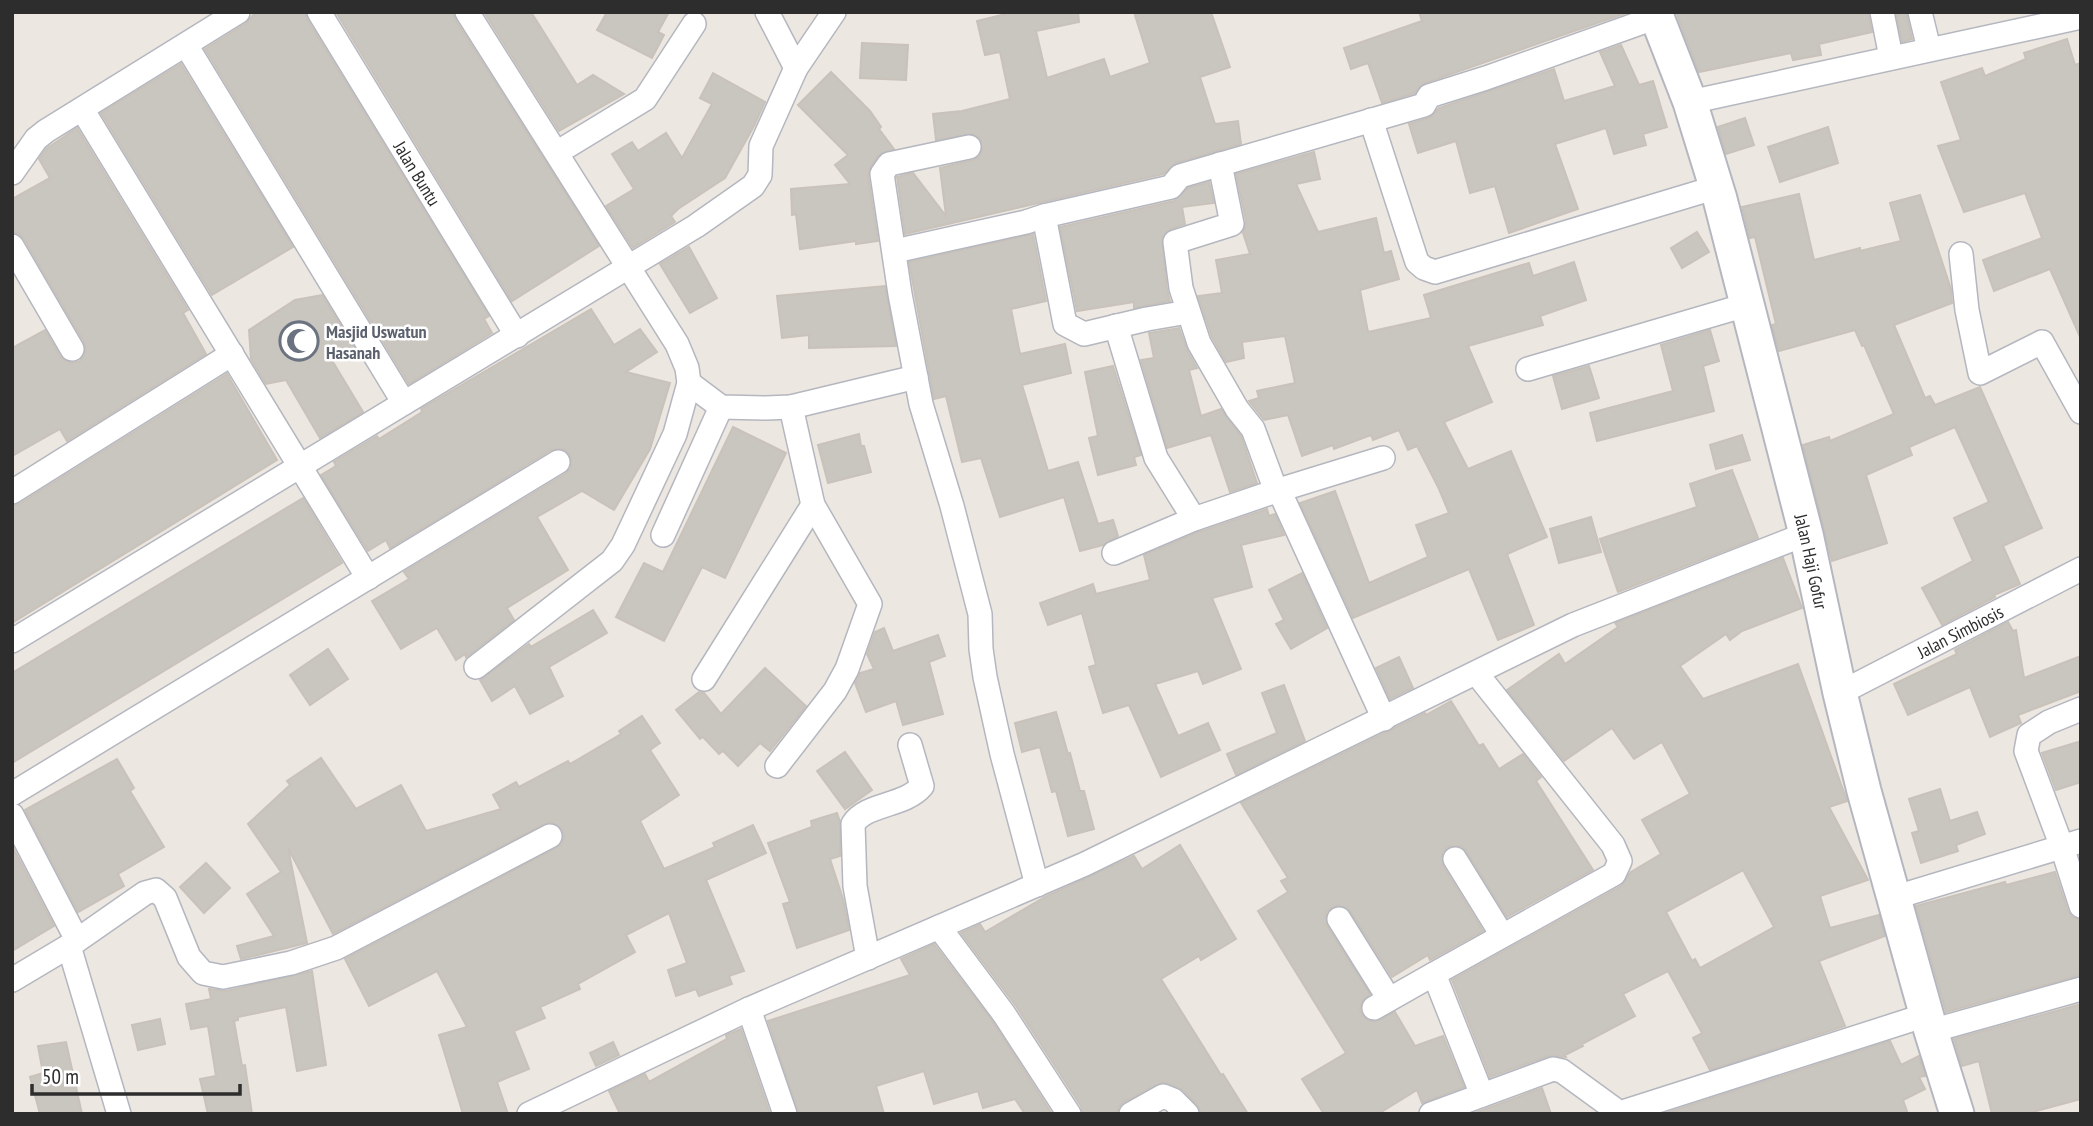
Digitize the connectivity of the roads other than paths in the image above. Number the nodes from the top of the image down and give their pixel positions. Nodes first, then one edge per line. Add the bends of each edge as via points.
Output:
1 (238, 12) edge
2 (319, 12) edge
3 (467, 12) edge
4 (767, 12) edge
5 (834, 12) edge
6 (1882, 12) edge
7 (1920, 12) edge
8 (1656, 15) edge
9 (2069, 17) edge
10 (694, 24) dead end
11 (186, 45) junction
12 (1929, 49) junction
13 (1891, 57) junction
14 (796, 68) junction
15 (1690, 102) junction
16 (82, 108) junction
17 (1371, 120) junction
18 (969, 147) dead end
19 (558, 152) junction
20 (1220, 164) junction
21 (12, 173) edge
22 (1717, 187) junction
23 (1044, 216) junction
24 (12, 246) edge
25 (895, 251) junction
26 (1961, 254) dead end
27 (630, 267) junction
28 (1746, 305) junction
29 (1188, 312) junction
30 (1116, 326) junction
31 (517, 336) junction
32 (72, 349) dead end
33 (232, 354) junction
34 (1528, 369) dead end
35 (916, 377) junction
36 (688, 383) junction
37 (404, 403) junction
38 (721, 407) junction
39 (791, 407) junction
40 (2081, 412) edge
41 (1383, 458) dead end
42 (558, 462) dead end
43 (300, 466) junction
44 (1277, 491) junction
45 (12, 492) edge
46 (813, 505) junction
47 (1195, 519) junction
48 (1806, 534) junction
49 (663, 535) dead end
50 (1114, 553) dead end
51 (2081, 569) edge
52 (368, 578) junction
53 (12, 641) edge
54 (475, 667) dead end
55 (1477, 674) junction
56 (704, 679) dead end
57 (1840, 693) junction
58 (2081, 709) edge
59 (1384, 719) junction
60 (910, 746) dead end
61 (777, 766) dead end
62 (12, 794) edge
63 (12, 816) edge
64 (550, 836) dead end
65 (2071, 844) edge
66 (1455, 859) dead end
67 (1037, 885) junction
68 (1893, 898) junction
69 (2081, 906) edge
70 (1339, 919) dead end
71 (939, 927) junction
72 (1503, 935) junction
73 (73, 943) junction
74 (868, 958) junction
75 (1434, 974) junction
76 (12, 981) edge
77 (2081, 989) edge
78 (749, 1009) junction
79 (1928, 1023) junction
80 (1482, 1095) junction
81 (119, 1114) edge
82 (529, 1114) edge
83 (785, 1114) edge
84 (1069, 1114) edge
85 (1131, 1114) edge
86 (1187, 1114) edge
87 (1431, 1114) edge
88 (1957, 1114) edge

1 - 11 street
2 - 31 street, Jalan Buntu
3 - 19 street
4 - 14 street
5 - 14 street
6 - 13 street
7 - 12 street
8 - 15 street, Jalan Haji Gofur
8 - 17 street via 1429,96 1423,105
9 - 12 street
10 - 19 street via 645,99
11 - 16 street
11 - 37 street
12 - 13 street
13 - 15 street
14 - 27 street via 761,146 760,175 753,186
15 - 22 street, Jalan Haji Gofur
16 - 21 street via 36,139
16 - 33 street
17 - 20 street
17 - 22 street via 1417,262 1435,272
18 - 25 street via 889,164 884,169
19 - 27 street
20 - 23 street via 1180,176 1171,187
20 - 29 street via 1232,224 1175,242
22 - 28 street, Jalan Haji Gofur
23 - 25 street
23 - 30 street via 1065,324 1084,334
24 - 32 street
25 - 35 street
26 - 40 street via 1979,373 2042,342
27 - 31 street
27 - 36 street via 677,344
28 - 34 street
28 - 48 street, Jalan Haji Gofur
29 - 30 street
29 - 44 street via 1217,376 1253,429
30 - 47 street via 1156,458
31 - 37 street
33 - 43 street
33 - 45 street
35 - 39 street
35 - 67 street via 980,614 985,677
36 - 38 street
36 - 54 street via 675,434 612,561
37 - 43 street
38 - 39 street
38 - 49 street
39 - 46 street
41 - 44 street
42 - 52 street
43 - 52 street
43 - 53 street
44 - 47 street
44 - 59 street
46 - 56 street
46 - 61 street via 870,604 835,691
47 - 50 street
48 - 55 street via 1573,625
48 - 57 street, Jalan Haji Gofur
51 - 57 street, Jalan Simbiosis
52 - 62 street
55 - 59 street
55 - 72 street via 1613,845 1620,861 1614,874
57 - 68 street, Jalan Haji Gofur
58 - 65 street via 2029,735 2026,751
59 - 67 street
60 - 74 street via 922,786 908,798 862,814 853,824 855,886
63 - 73 street
64 - 73 street via 336,948 291,963 223,977 203,972 189,957 165,898 156,890
65 - 68 street
65 - 69 street
66 - 72 street
67 - 71 street
68 - 79 street, Jalan Haji Gofur
70 - 75 street via 1381,1004
71 - 74 street
71 - 84 street via 1004,1014
72 - 75 street
73 - 76 street
73 - 81 street
74 - 78 street
75 - 80 street
77 - 79 street
78 - 82 street
78 - 83 street
79 - 80 street via 1623,1112 1553,1069
79 - 88 street, Jalan Haji Gofur
80 - 87 street
85 - 86 street via 1163,1096

